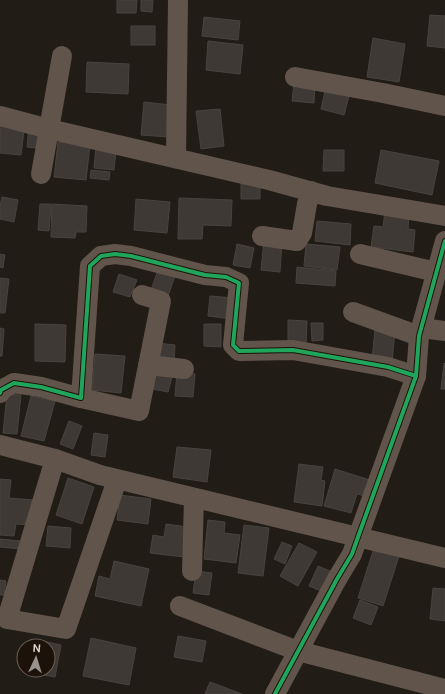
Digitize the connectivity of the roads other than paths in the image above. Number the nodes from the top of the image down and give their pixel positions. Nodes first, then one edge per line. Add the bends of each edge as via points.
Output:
1 (178, 0) edge
2 (62, 56) dead end
3 (295, 77) dead end
4 (445, 106) edge
5 (0, 116) edge
6 (49, 129) junction
7 (176, 157) junction
8 (41, 174) dead end
9 (311, 191) junction
10 (445, 216) edge
11 (262, 236) dead end
12 (445, 241) edge
13 (360, 254) dead end
14 (436, 272) junction
15 (142, 295) dead end
16 (353, 312) dead end
17 (445, 330) edge
18 (420, 332) junction
19 (148, 365) junction
20 (184, 369) dead end
21 (416, 376) junction
22 (0, 393) edge
23 (81, 398) junction
24 (0, 445) edge
25 (55, 459) junction
26 (118, 480) junction
27 (194, 498) junction
28 (358, 537) junction
29 (445, 558) edge
30 (192, 571) dead end
31 (180, 606) dead end
32 (298, 651) junction
33 (445, 689) edge
34 (275, 694) edge

1 - 7 street
2 - 6 street
3 - 4 street
5 - 6 street
6 - 7 street
6 - 8 street
7 - 9 street
9 - 10 street
9 - 11 street via 302,233 297,241
12 - 14 street
13 - 14 street
14 - 18 street
15 - 19 street via 161,301
16 - 18 street
17 - 18 street
18 - 21 street
19 - 20 street
19 - 23 street via 138,411
21 - 23 street via 388,367 293,350 239,351 233,345 239,283 226,277 205,275 115,254 101,256 90,266
21 - 28 street
22 - 23 street via 14,383
24 - 25 street
25 - 26 street
25 - 26 street via 7,619 66,629
26 - 27 street
27 - 28 street
27 - 30 street
28 - 29 street
28 - 32 street via 352,554
31 - 32 street
32 - 33 street
32 - 34 street

